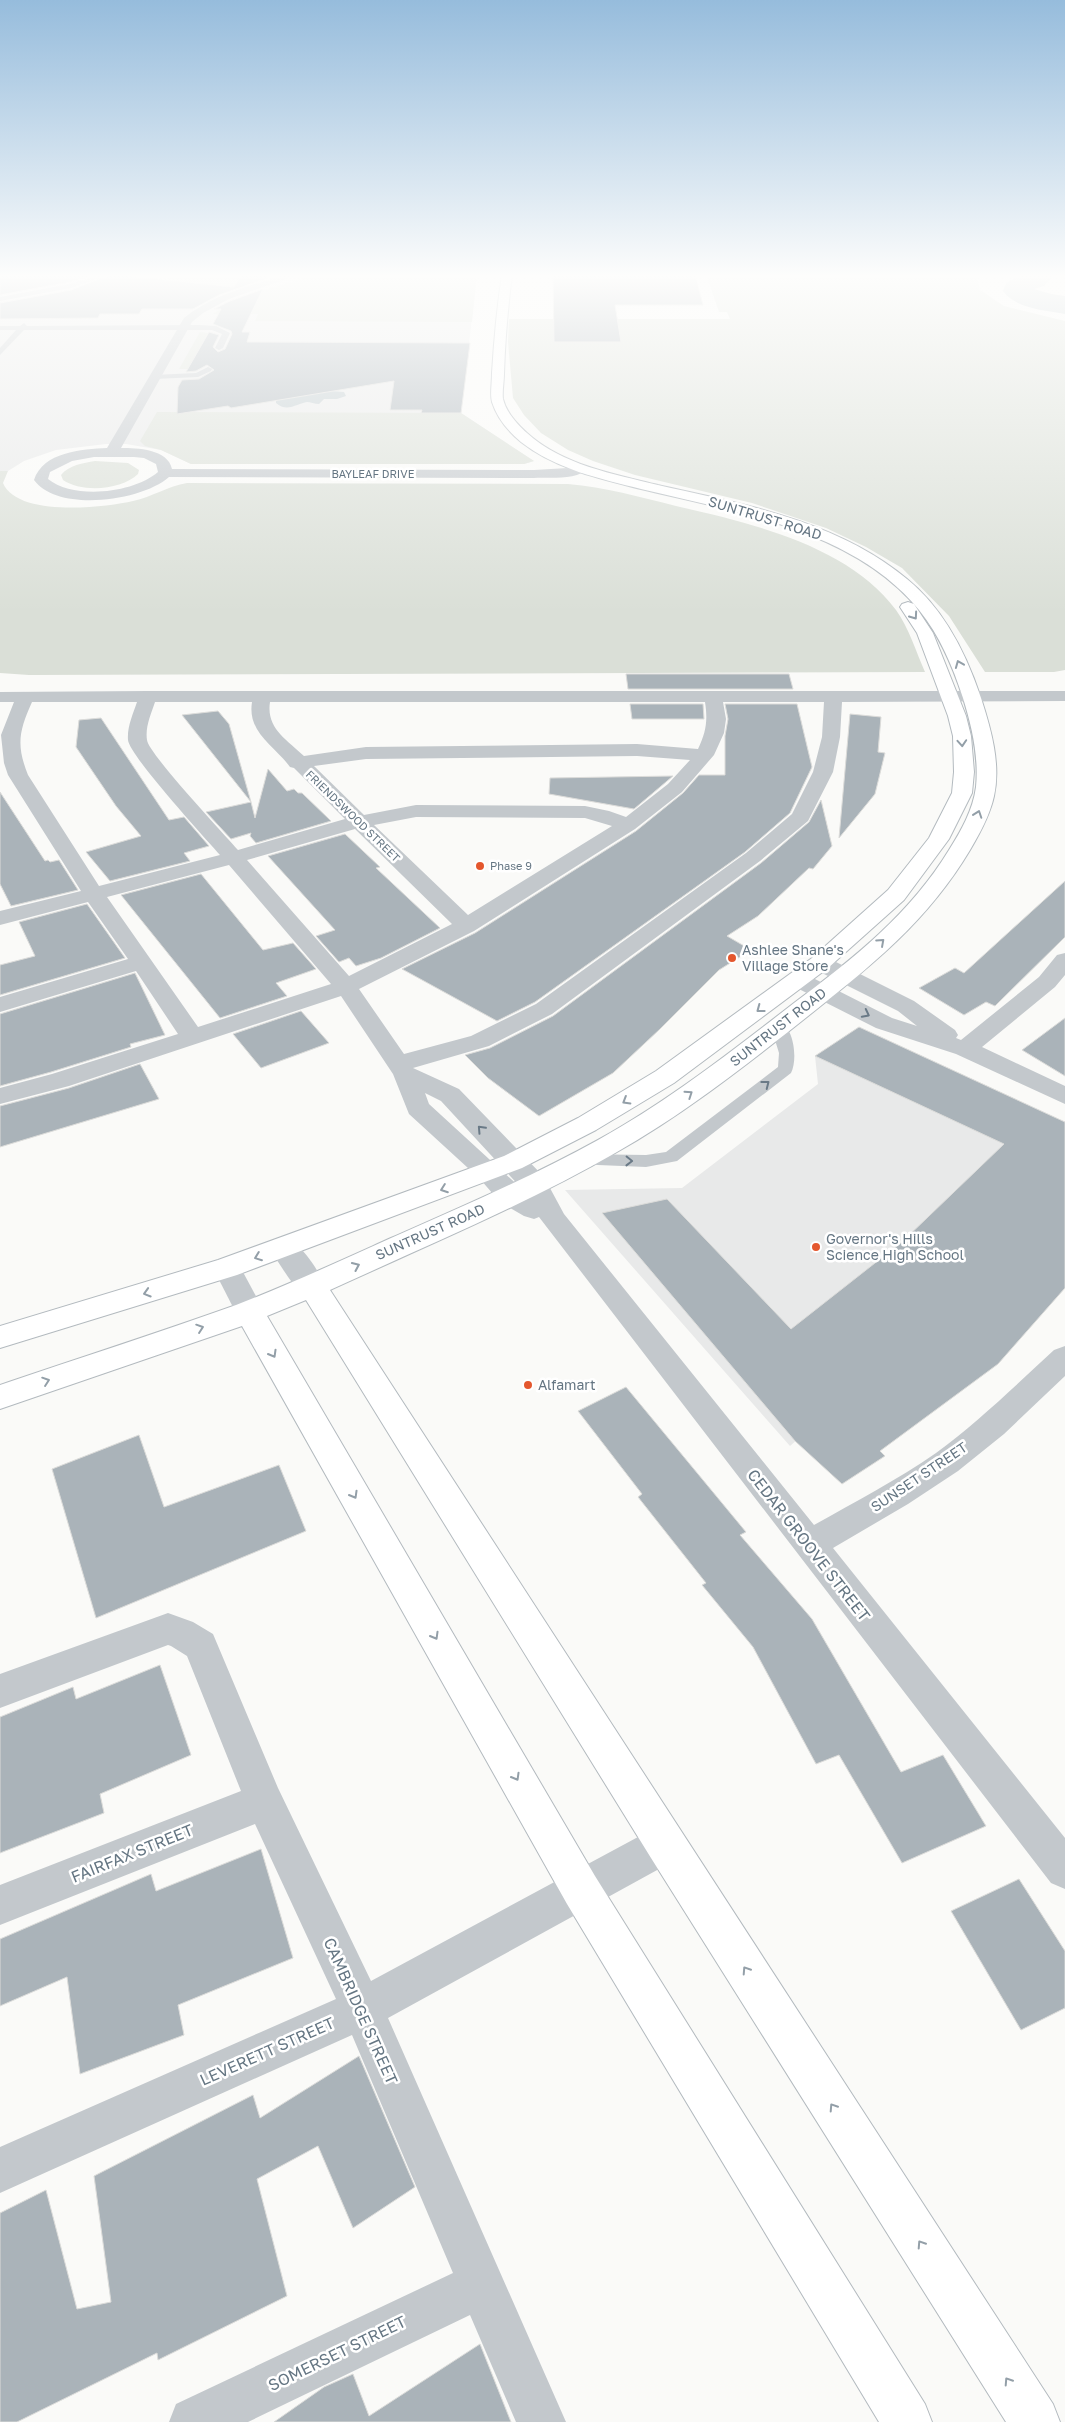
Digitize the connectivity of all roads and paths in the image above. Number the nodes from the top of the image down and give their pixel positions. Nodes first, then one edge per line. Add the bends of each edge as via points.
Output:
1 (148, 387) edge
2 (498, 387) edge
3 (498, 427) dead end
4 (112, 452) junction
5 (575, 470) junction
6 (165, 473) junction
7 (148, 696) junction
8 (262, 696) junction
9 (1065, 696) edge
10 (0, 697) edge
11 (25, 697) junction
12 (833, 697) junction
13 (948, 697) junction
14 (972, 697) junction
15 (713, 698) junction
16 (704, 755) junction
17 (297, 763) junction
18 (358, 822) junction
19 (628, 825) junction
20 (234, 858) junction
21 (93, 893) junction
22 (0, 918) edge
23 (466, 926) junction
24 (1065, 960) edge
25 (142, 962) junction
26 (820, 963) junction
27 (845, 975) junction
28 (799, 980) junction
29 (1056, 986) edge
30 (346, 987) junction
31 (823, 992) junction
32 (0, 1005) edge
33 (779, 1027) junction
34 (192, 1037) junction
35 (966, 1049) junction
36 (401, 1069) junction
37 (0, 1096) edge
38 (1065, 1096) edge
39 (580, 1160) junction
40 (501, 1167) junction
41 (522, 1190) junction
42 (283, 1247) junction
43 (227, 1268) junction
44 (312, 1286) junction
45 (249, 1311) junction
46 (0, 1337) edge
47 (1065, 1358) edge
48 (0, 1397) edge
49 (810, 1544) junction
50 (0, 1691) edge
51 (264, 1801) junction
52 (665, 1844) junction
53 (1065, 1869) edge
54 (581, 1890) junction
55 (0, 1905) edge
56 (362, 2009) junction
57 (0, 2170) edge
58 (480, 2285) junction
59 (194, 2422) edge
60 (541, 2422) edge
61 (908, 2422) edge
62 (1035, 2422) edge

1 - 4 street
2 - 5 street via 498,406 512,426
3 - 5 street via 533,455
4 - 6 street via 131,452 154,458 166,466
4 - 6 street via 60,461 44,470 41,480 51,489 64,493 101,495 139,489
5 - 6 street, BAYLEAF DRIVE
5 -> 13 street, SUNTRUST ROAD via 602,482 785,530 865,569 900,598 921,626
14 -> 5 street, SUNTRUST ROAD via 945,631 929,609 904,583 856,552 833,539 794,525
7 - 8 street
7 - 11 street
7 - 20 street via 138,725 137,742 152,764
8 - 15 street
8 - 17 street, FRIENDSWOOD STREET via 259,715 267,731
9 - 14 street
10 - 11 street
11 - 21 street via 9,738 10,756 18,775
12 - 13 street
12 - 15 street
12 - 36 street via 831,737 823,772 801,817 752,857 544,1009 480,1041
13 - 14 street
13 -> 26 street, SUNTRUST ROAD via 962,736 964,772 962,793 953,814 934,846 896,895
27 -> 14 street, SUNTRUST ROAD via 920,907 944,875 977,819 986,774 983,737
15 - 16 street via 717,719 715,733
16 - 17 street via 637,750 366,753
16 - 19 street via 676,788
17 - 18 street, FRIENDSWOOD STREET
18 - 19 street via 416,811 586,812
18 - 20 street
18 - 23 street, FRIENDSWOOD STREET
19 - 23 street
20 - 21 street
20 - 30 street
21 - 22 street
21 - 25 street
23 - 30 street
24 - 29 street
25 - 32 street
25 - 34 street
26 - 27 street
26 - 28 street, SUNTRUST ROAD
27 - 31 street, SUNTRUST ROAD
27 - 35 street via 906,1006
28 - 31 street
28 -> 40 street, SUNTRUST ROAD via 665,1077 587,1124
29 - 35 street
30 - 34 street
30 - 36 street
31 - 33 street, SUNTRUST ROAD
31 -> 35 street via 884,1023
39 -> 33 street, SUNTRUST ROAD via 692,1092
39 -> 33 lane via 646,1161 671,1157 785,1069 787,1052
34 - 37 street
35 - 38 street
36 - 40 street via 418,1108
39 - 41 street, SUNTRUST ROAD
40 - 41 street
40 -> 42 street, SUNTRUST ROAD
44 -> 41 street, SUNTRUST ROAD
41 - 49 street, CEDAR GROOVE STREET via 554,1220
42 -> 43 street, SUNTRUST ROAD
42 - 44 street
43 - 45 street
43 -> 46 street, SUNTRUST ROAD
44 - 45 street, SUNTRUST ROAD
44 - 52 street
48 -> 45 street, SUNTRUST ROAD
45 -> 54 street
47 - 49 street, SUNSET STREET via 1010,1410 948,1461 896,1496
49 - 53 street, CEDAR GROOVE STREET
50 - 51 street, CAMBRIDGE STREET via 155,1632 181,1632 200,1645
51 - 55 street, FAIRFAX STREET
51 - 56 street, CAMBRIDGE STREET
52 - 54 street, LEVERETT STREET
62 -> 52 street
54 - 56 street, LEVERETT STREET
54 - 61 street
56 - 57 street, LEVERETT STREET
56 - 58 street, CAMBRIDGE STREET
58 - 59 street, SOMERSET STREET
58 - 60 street, CAMBRIDGE STREET

